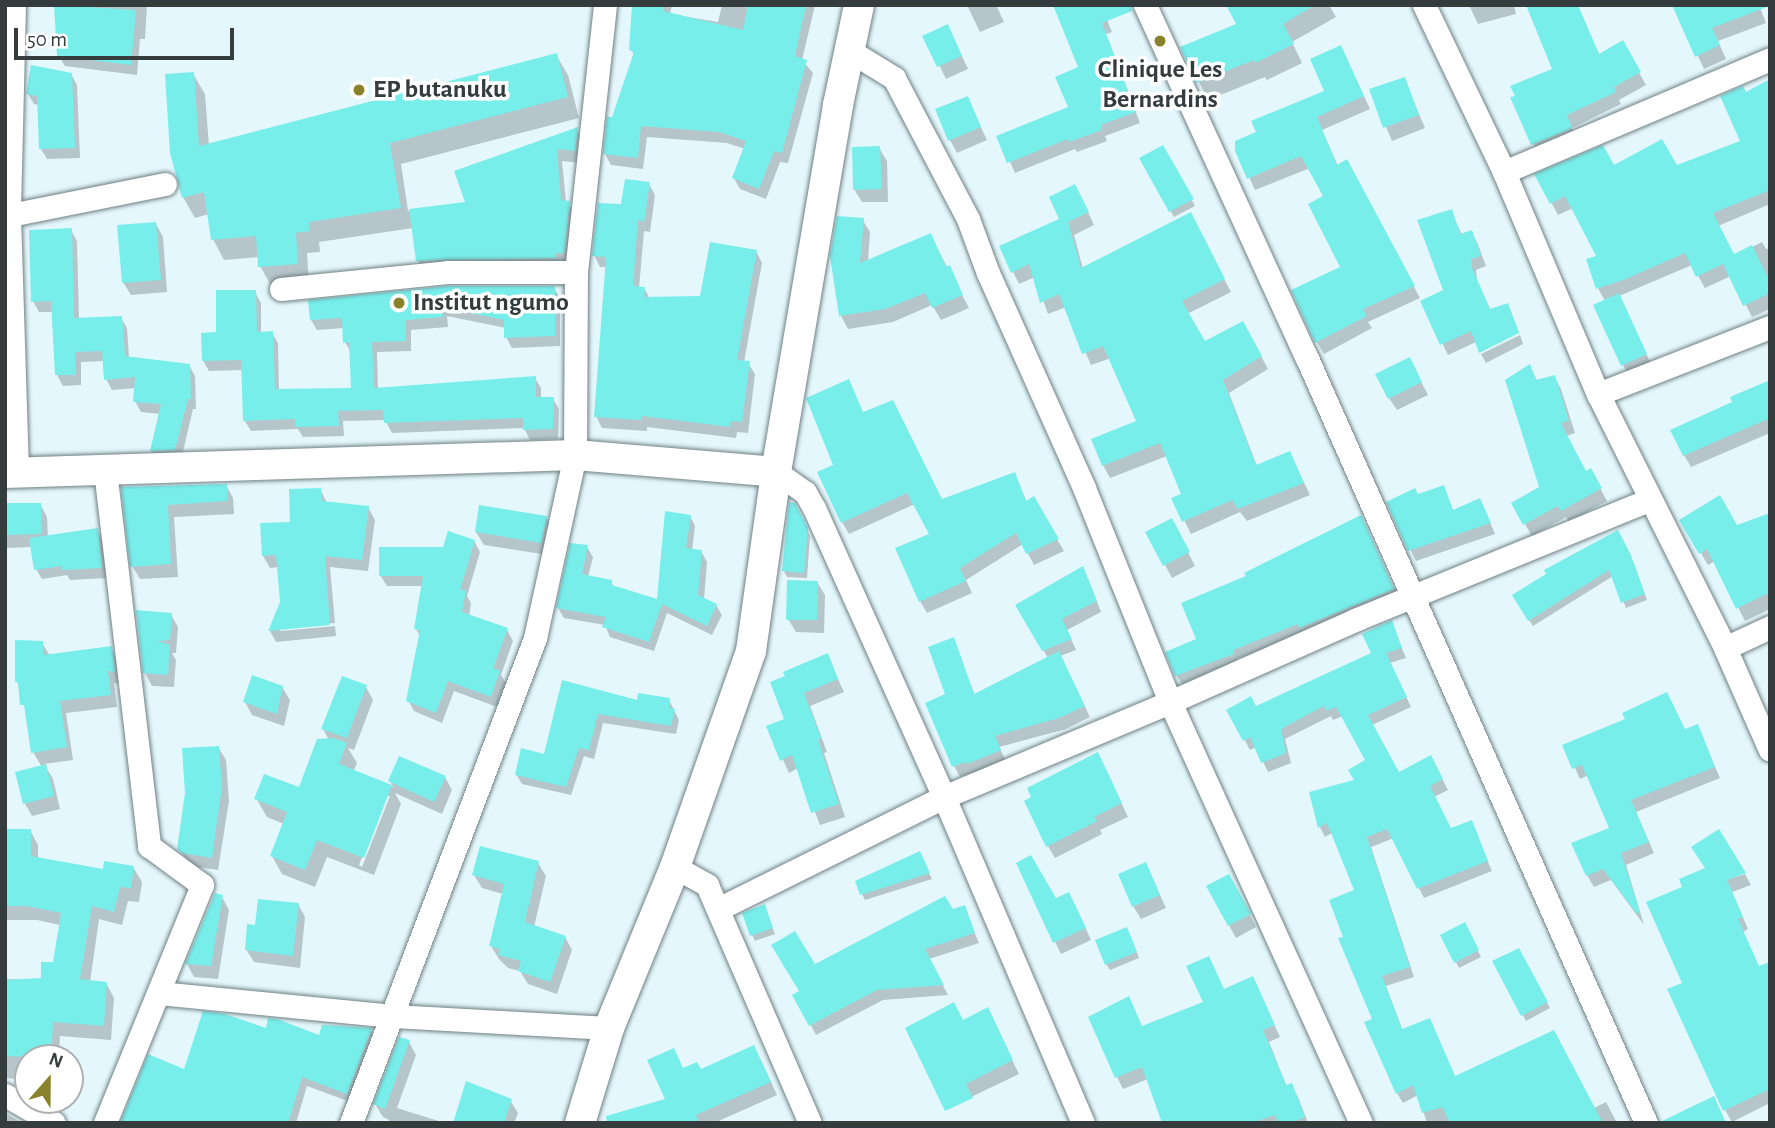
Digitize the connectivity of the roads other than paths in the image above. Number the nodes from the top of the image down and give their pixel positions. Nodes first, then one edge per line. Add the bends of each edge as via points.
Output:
1 (14, 5) edge
2 (605, 5) edge
3 (859, 5) edge
4 (1145, 5) edge
5 (1424, 5) edge
6 (850, 51) junction
7 (1770, 59) edge
8 (1504, 172) junction
9 (165, 184) dead end
10 (7, 216) edge
11 (576, 272) junction
12 (281, 289) dead end
13 (1770, 327) edge
14 (1598, 394) junction
15 (575, 455) junction
16 (105, 470) junction
17 (776, 472) junction
18 (11, 473) edge
19 (1648, 500) junction
20 (1412, 598) junction
21 (1770, 626) edge
22 (1725, 648) junction
23 (1170, 702) junction
24 (1770, 750) edge
25 (944, 797) junction
26 (675, 867) junction
27 (718, 909) junction
28 (159, 993) junction
29 (393, 1016) junction
30 (609, 1028) junction
31 (5, 1095) edge
32 (54, 1123) edge
33 (105, 1123) edge
34 (351, 1123) edge
35 (580, 1123) edge
36 (810, 1123) edge
37 (1083, 1123) edge
38 (1361, 1123) edge
39 (1646, 1123) edge

1 - 10 street
2 - 11 street
3 - 6 street
4 - 20 street
5 - 8 street
6 - 17 street
6 - 23 street via 894,78 968,219
7 - 8 street
8 - 14 street
9 - 10 street
10 - 18 street
11 - 12 street via 447,272
11 - 15 street
13 - 14 street
14 - 19 street
15 - 16 street
15 - 17 street
15 - 29 street via 535,638
16 - 18 street
16 - 28 street via 149,846 202,886
17 - 25 street via 805,492 814,508
17 - 26 street via 751,651
19 - 20 street
19 - 22 street
20 - 23 street
20 - 39 street
21 - 22 street
22 - 24 street
23 - 25 street
23 - 38 street
25 - 27 street
25 - 37 street
26 - 27 street via 707,885
26 - 30 street
27 - 36 street
28 - 29 street
28 - 33 street
29 - 30 street
29 - 34 street
30 - 35 street
31 - 32 street

